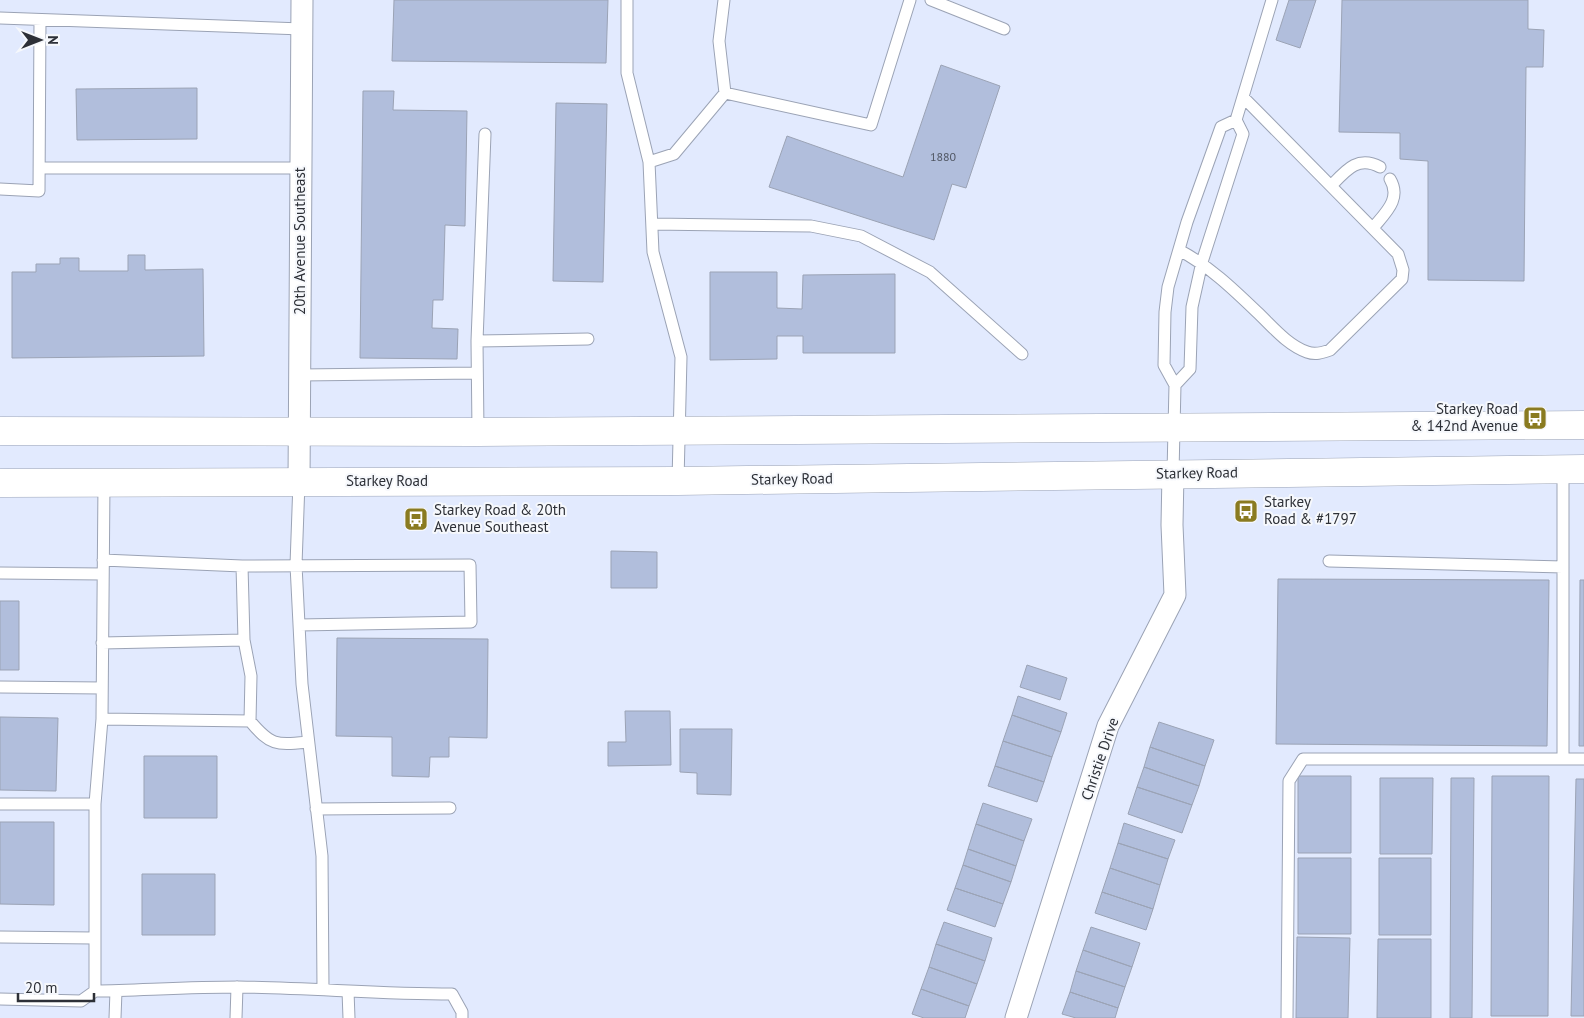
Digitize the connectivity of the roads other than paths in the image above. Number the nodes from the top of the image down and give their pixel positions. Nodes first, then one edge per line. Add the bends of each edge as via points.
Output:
1 (302, 0) edge
2 (627, 0) edge
3 (724, 0) edge
4 (910, 0) edge
5 (931, 0) edge
6 (1272, 0) edge
7 (0, 18) edge
8 (40, 20) junction
9 (302, 29) junction
10 (1004, 29) dead end
11 (725, 93) junction
12 (1243, 97) junction
13 (1236, 120) junction
14 (485, 134) dead end
15 (649, 162) junction
16 (1380, 167) dead end
17 (40, 168) junction
18 (300, 168) junction
19 (1390, 179) dead end
20 (1331, 186) junction
21 (0, 189) edge
22 (652, 224) junction
23 (1373, 228) junction
24 (1179, 250) junction
25 (1202, 262) junction
26 (588, 339) dead end
27 (477, 341) junction
28 (1022, 354) dead end
29 (476, 374) junction
30 (300, 375) junction
31 (1175, 385) junction
32 (1584, 425) edge
33 (1176, 427) junction
34 (0, 431) edge
35 (299, 431) junction
36 (679, 431) junction
37 (478, 432) junction
38 (1574, 469) edge
39 (1173, 473) junction
40 (678, 480) junction
41 (299, 482) junction
42 (0, 483) edge
43 (104, 483) junction
44 (103, 560) junction
45 (1329, 561) dead end
46 (296, 565) junction
47 (242, 566) junction
48 (1564, 567) junction
49 (0, 573) edge
50 (103, 574) junction
51 (299, 625) junction
52 (244, 640) junction
53 (102, 643) junction
54 (0, 687) edge
55 (102, 688) junction
56 (102, 719) junction
57 (250, 721) junction
58 (308, 742) junction
59 (1564, 759) junction
60 (1584, 759) edge
61 (0, 804) edge
62 (95, 804) junction
63 (450, 808) dead end
64 (316, 809) junction
65 (0, 937) edge
66 (94, 938) junction
67 (237, 987) junction
68 (323, 989) junction
69 (116, 990) junction
70 (95, 991) junction
71 (348, 991) junction
72 (0, 999) edge
73 (116, 1018) edge
74 (236, 1018) edge
75 (349, 1018) edge
76 (462, 1018) edge
77 (1016, 1018) edge
78 (1287, 1018) edge

1 - 9 street, 20th Avenue Southeast
2 - 15 lane via 628,74
3 - 11 lane via 719,40
4 - 11 lane via 871,124
5 - 10 lane
6 - 12 lane
7 - 8 lane
8 - 9 lane
8 - 17 lane
9 - 18 street, 20th Avenue Southeast
11 - 15 lane via 674,154
12 - 13 lane
12 - 20 lane
13 - 24 lane via 1221,127
13 - 25 lane via 1243,134
14 - 27 lane
15 - 22 lane
16 - 20 lane via 1364,162 1355,164
17 - 18 lane
17 - 21 lane via 38,191
18 - 30 street, 20th Avenue Southeast
19 - 23 lane via 1395,187 1393,202
20 - 23 lane
22 - 28 lane via 811,226 861,236 930,272
22 - 36 lane via 654,252 681,357
23 - 25 lane via 1398,254 1402,279 1330,350 1319,354 1308,353 1286,340
24 - 25 lane
24 - 31 lane via 1168,287 1165,312 1164,365
25 - 31 lane via 1192,307 1190,368
26 - 27 lane
27 - 29 lane
29 - 30 lane
29 - 37 lane
30 - 35 street, 20th Avenue Southeast
31 - 33 lane
32 - 33 main road
33 - 36 main road
33 - 39 lane
34 - 35 main road
35 - 37 main road
35 - 41 street, 20th Avenue Southeast
36 - 37 main road
36 - 40 lane
38 - 39 main road, Starkey Road
38 - 48 lane
39 - 40 main road, Starkey Road
39 - 77 street, Christie Drive via 1175,595 1108,726
40 - 41 main road, Starkey Road
41 - 43 main road, Starkey Road
41 - 46 lane
42 - 43 main road, Starkey Road
43 - 44 lane
44 - 47 lane
44 - 50 lane
45 - 48 lane
46 - 47 lane
46 - 51 lane
46 - 51 lane via 470,565 471,622
47 - 52 lane
48 - 59 lane
49 - 50 lane
50 - 53 lane
51 - 58 lane
52 - 53 lane
52 - 57 lane via 251,676
53 - 55 lane
54 - 55 lane
55 - 56 lane
56 - 57 lane
56 - 62 lane
57 - 58 lane via 265,738 281,744
58 - 64 lane
59 - 60 lane
59 - 78 lane via 1303,759 1289,781
61 - 62 lane
62 - 66 lane
63 - 64 lane
64 - 68 lane via 322,856
65 - 66 lane
66 - 70 lane
67 - 68 lane
67 - 69 lane
67 - 74 lane
68 - 71 lane
69 - 70 lane
69 - 73 lane
70 - 72 lane via 81,1001
71 - 75 lane
71 - 76 lane via 452,994

